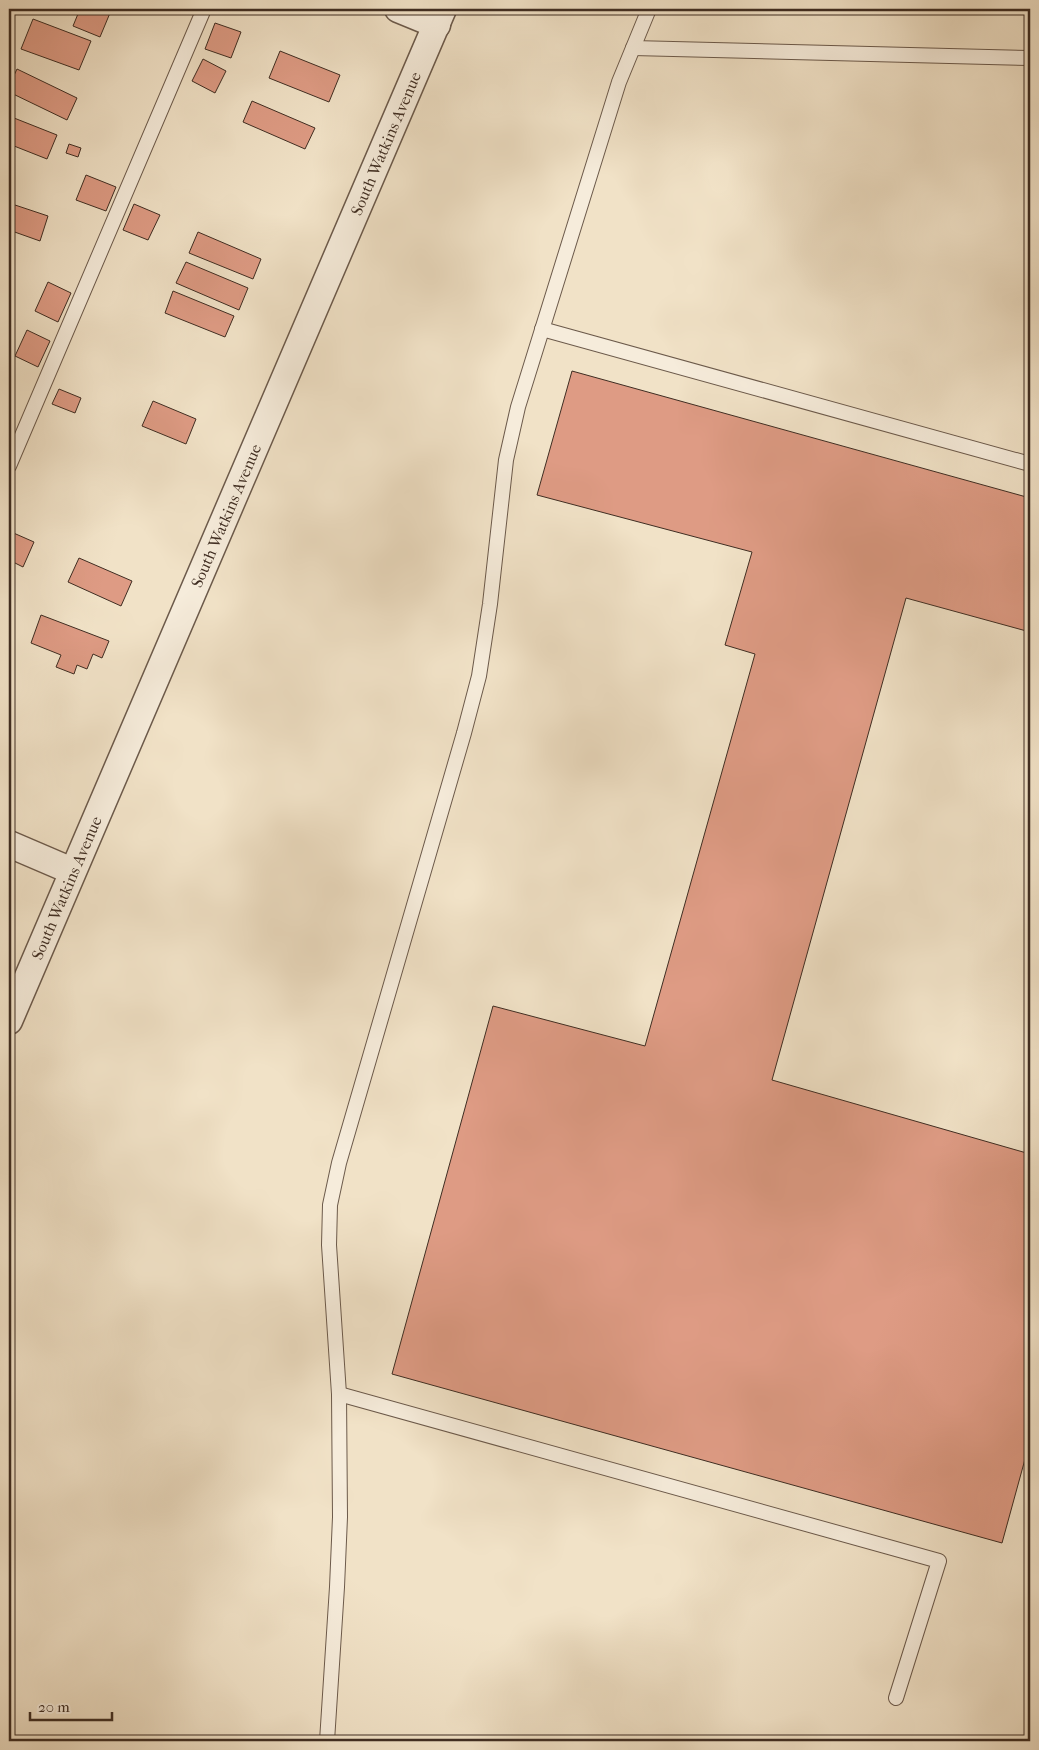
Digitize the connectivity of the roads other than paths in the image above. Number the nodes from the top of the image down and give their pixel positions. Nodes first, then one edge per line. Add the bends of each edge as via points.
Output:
1 (204, 9) edge
2 (398, 9) edge
3 (649, 9) edge
4 (440, 17) edge
5 (633, 48) junction
6 (1030, 58) edge
7 (542, 329) junction
8 (1030, 464) edge
9 (9, 466) edge
10 (9, 844) edge
11 (72, 871) junction
12 (9, 1022) edge
13 (338, 1394) junction
14 (896, 1698) dead end
15 (327, 1741) edge

1 - 9 lane
2 - 4 street
3 - 5 lane
4 - 11 street, South Watkins Avenue
5 - 6 lane
5 - 7 lane via 619,82
7 - 8 lane
7 - 13 lane via 506,460 479,676 338,1163 330,1205 328,1245
10 - 11 street
11 - 12 street, South Watkins Avenue
13 - 14 lane via 939,1561
13 - 15 lane via 338,1587

